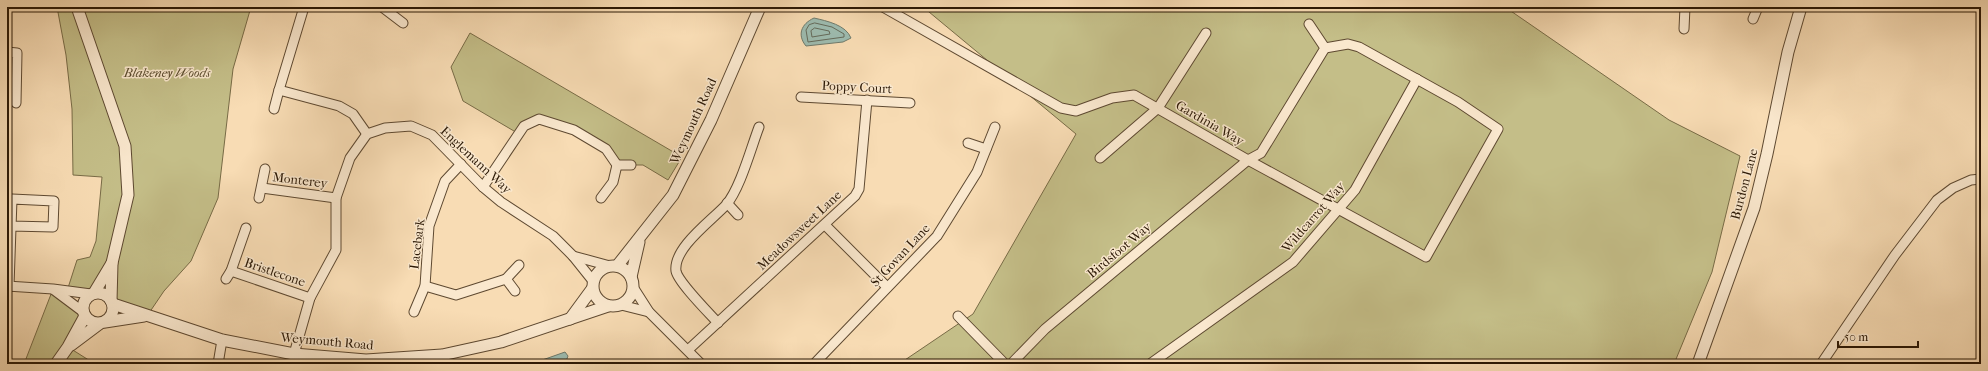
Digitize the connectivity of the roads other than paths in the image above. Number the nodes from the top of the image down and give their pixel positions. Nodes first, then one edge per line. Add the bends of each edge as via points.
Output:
1 (77, 7) edge
2 (304, 7) edge
3 (760, 7) edge
4 (883, 7) edge
5 (1685, 7) edge
6 (1758, 7) edge
7 (1801, 7) edge
8 (387, 8) edge
9 (1754, 18) dead end
10 (403, 22) dead end
11 (1308, 24) dead end
12 (1684, 29) dead end
13 (1206, 33) dead end
14 (1325, 48) junction
15 (7, 52) edge
16 (1417, 79) junction
17 (279, 90) junction
18 (801, 97) dead end
19 (867, 100) junction
20 (16, 103) dead end
21 (910, 103) dead end
22 (1158, 108) junction
23 (274, 109) dead end
24 (759, 127) dead end
25 (995, 128) dead end
26 (367, 134) junction
27 (968, 143) dead end
28 (986, 149) junction
29 (1100, 158) dead end
30 (1248, 160) junction
31 (461, 164) junction
32 (617, 165) junction
33 (631, 165) dead end
34 (265, 169) dead end
35 (1981, 179) edge
36 (483, 187) junction
37 (262, 188) junction
38 (259, 198) dead end
39 (336, 198) junction
40 (601, 198) dead end
41 (727, 204) junction
42 (1338, 209) junction
43 (738, 215) dead end
44 (825, 225) junction
45 (11, 226) junction
46 (246, 228) dead end
47 (640, 239) junction
48 (573, 256) junction
49 (112, 263) junction
50 (519, 265) dead end
51 (613, 266) junction
52 (506, 279) junction
53 (632, 282) junction
54 (593, 285) junction
55 (8, 286) edge
56 (425, 286) junction
57 (887, 287) junction
58 (53, 289) junction
59 (515, 291) dead end
60 (93, 294) junction
61 (310, 298) junction
62 (112, 302) junction
63 (621, 305) junction
64 (608, 306) junction
65 (414, 312) dead end
66 (649, 312) junction
67 (83, 313) junction
68 (147, 316) junction
69 (958, 316) dead end
70 (570, 318) junction
71 (102, 323) junction
72 (718, 323) junction
73 (222, 340) junction
74 (68, 347) junction
75 (688, 350) junction
76 (294, 354) junction
77 (56, 364) edge
78 (218, 364) edge
79 (701, 364) edge
80 (814, 364) edge
81 (1005, 364) edge
82 (1011, 364) edge
83 (1150, 364) edge
84 (1698, 364) edge
85 (1821, 364) edge

1 - 49 street via 126,146 128,195
2 - 17 street
3 - 47 street, Weymouth Road via 711,120 673,195
4 - 22 street via 1061,108 1076,111 1112,98 1134,95
5 - 12 street
6 - 9 street
7 - 84 street, Burdon Lane via 1788,52 1754,208
8 - 10 street
11 - 14 street
13 - 22 street, Gardinia Way
14 - 16 street via 1348,44 1359,47
14 - 30 street, Birdsfoot Way via 1261,153
15 - 20 street via 17,53
16 - 42 street, Wildcarrot Way via 1355,190
16 - 42 street, Gardinia Way via 1498,129 1426,257
17 - 23 street
17 - 26 street via 339,106 353,114
18 - 19 street, Poppy Court
19 - 21 street, Poppy Court
19 - 44 street, Meadowsweet Lane via 859,189
22 - 29 street, Gardinia Way
22 - 30 street, Gardinia Way
24 - 41 street via 738,183
25 - 28 street, St Govan Lane
26 - 31 street, Englemann Way via 385,128 411,126 432,135
26 - 39 street via 350,158
27 - 28 street
28 - 57 street, St Govan Lane via 977,172 937,236
30 - 42 street, Gardinia Way
30 - 82 street, Birdsfoot Way via 1045,328
31 - 36 street, Englemann Way
31 - 56 street, Lacebark via 445,181 429,226
32 - 33 street
32 - 36 street via 606,149 574,130 539,119 524,126
32 - 40 street via 613,182
34 - 37 street, Monterey
35 - 85 street via 1971,180 1953,188 1937,200
36 - 48 street, Englemann Way via 553,236
37 - 38 street, Monterey
37 - 39 street, Monterey
39 - 61 street via 336,250
41 - 43 street
41 - 72 street via 683,249 676,266 680,280
42 - 83 street, Wildcarrot Way via 1293,262
44 - 57 street
44 - 72 street, Meadowsweet Lane
45 - 45 street via 53,227 54,201 12,199
45 - 55 street
46 - 61 street, Bristlecone via 229,275
47 - 51 street, Weymouth Road
47 - 53 street, Weymouth Road
48 - 51 street, Englemann Way
48 - 54 street, Englemann Way
49 - 60 street
49 - 62 street
50 - 52 street
51 - 53 street via 628,272
51 - 54 street via 599,271
52 - 56 street, Lacebark via 456,295
52 - 59 street
53 - 63 street via 630,298
53 - 66 street
54 - 64 street via 599,302
54 - 70 street
55 - 58 street
56 - 65 street, Lacebark
57 - 80 street, St Govan Lane
58 - 60 street
58 - 67 street
60 - 62 street via 104,294
60 - 67 street via 84,300
61 - 76 street
62 - 68 street
62 - 71 street via 111,316
63 - 64 street
63 - 66 street
64 - 70 street, Weymouth Road
66 - 75 street
67 - 71 street via 91,322
67 - 74 street
68 - 71 street, Weymouth Road
68 - 73 street, Weymouth Road
69 - 81 street
70 - 76 street, Weymouth Road via 501,342 442,355 366,360
71 - 74 street
72 - 75 street, Meadowsweet Lane
73 - 76 street, Weymouth Road
73 - 78 street
74 - 77 street
75 - 79 street

